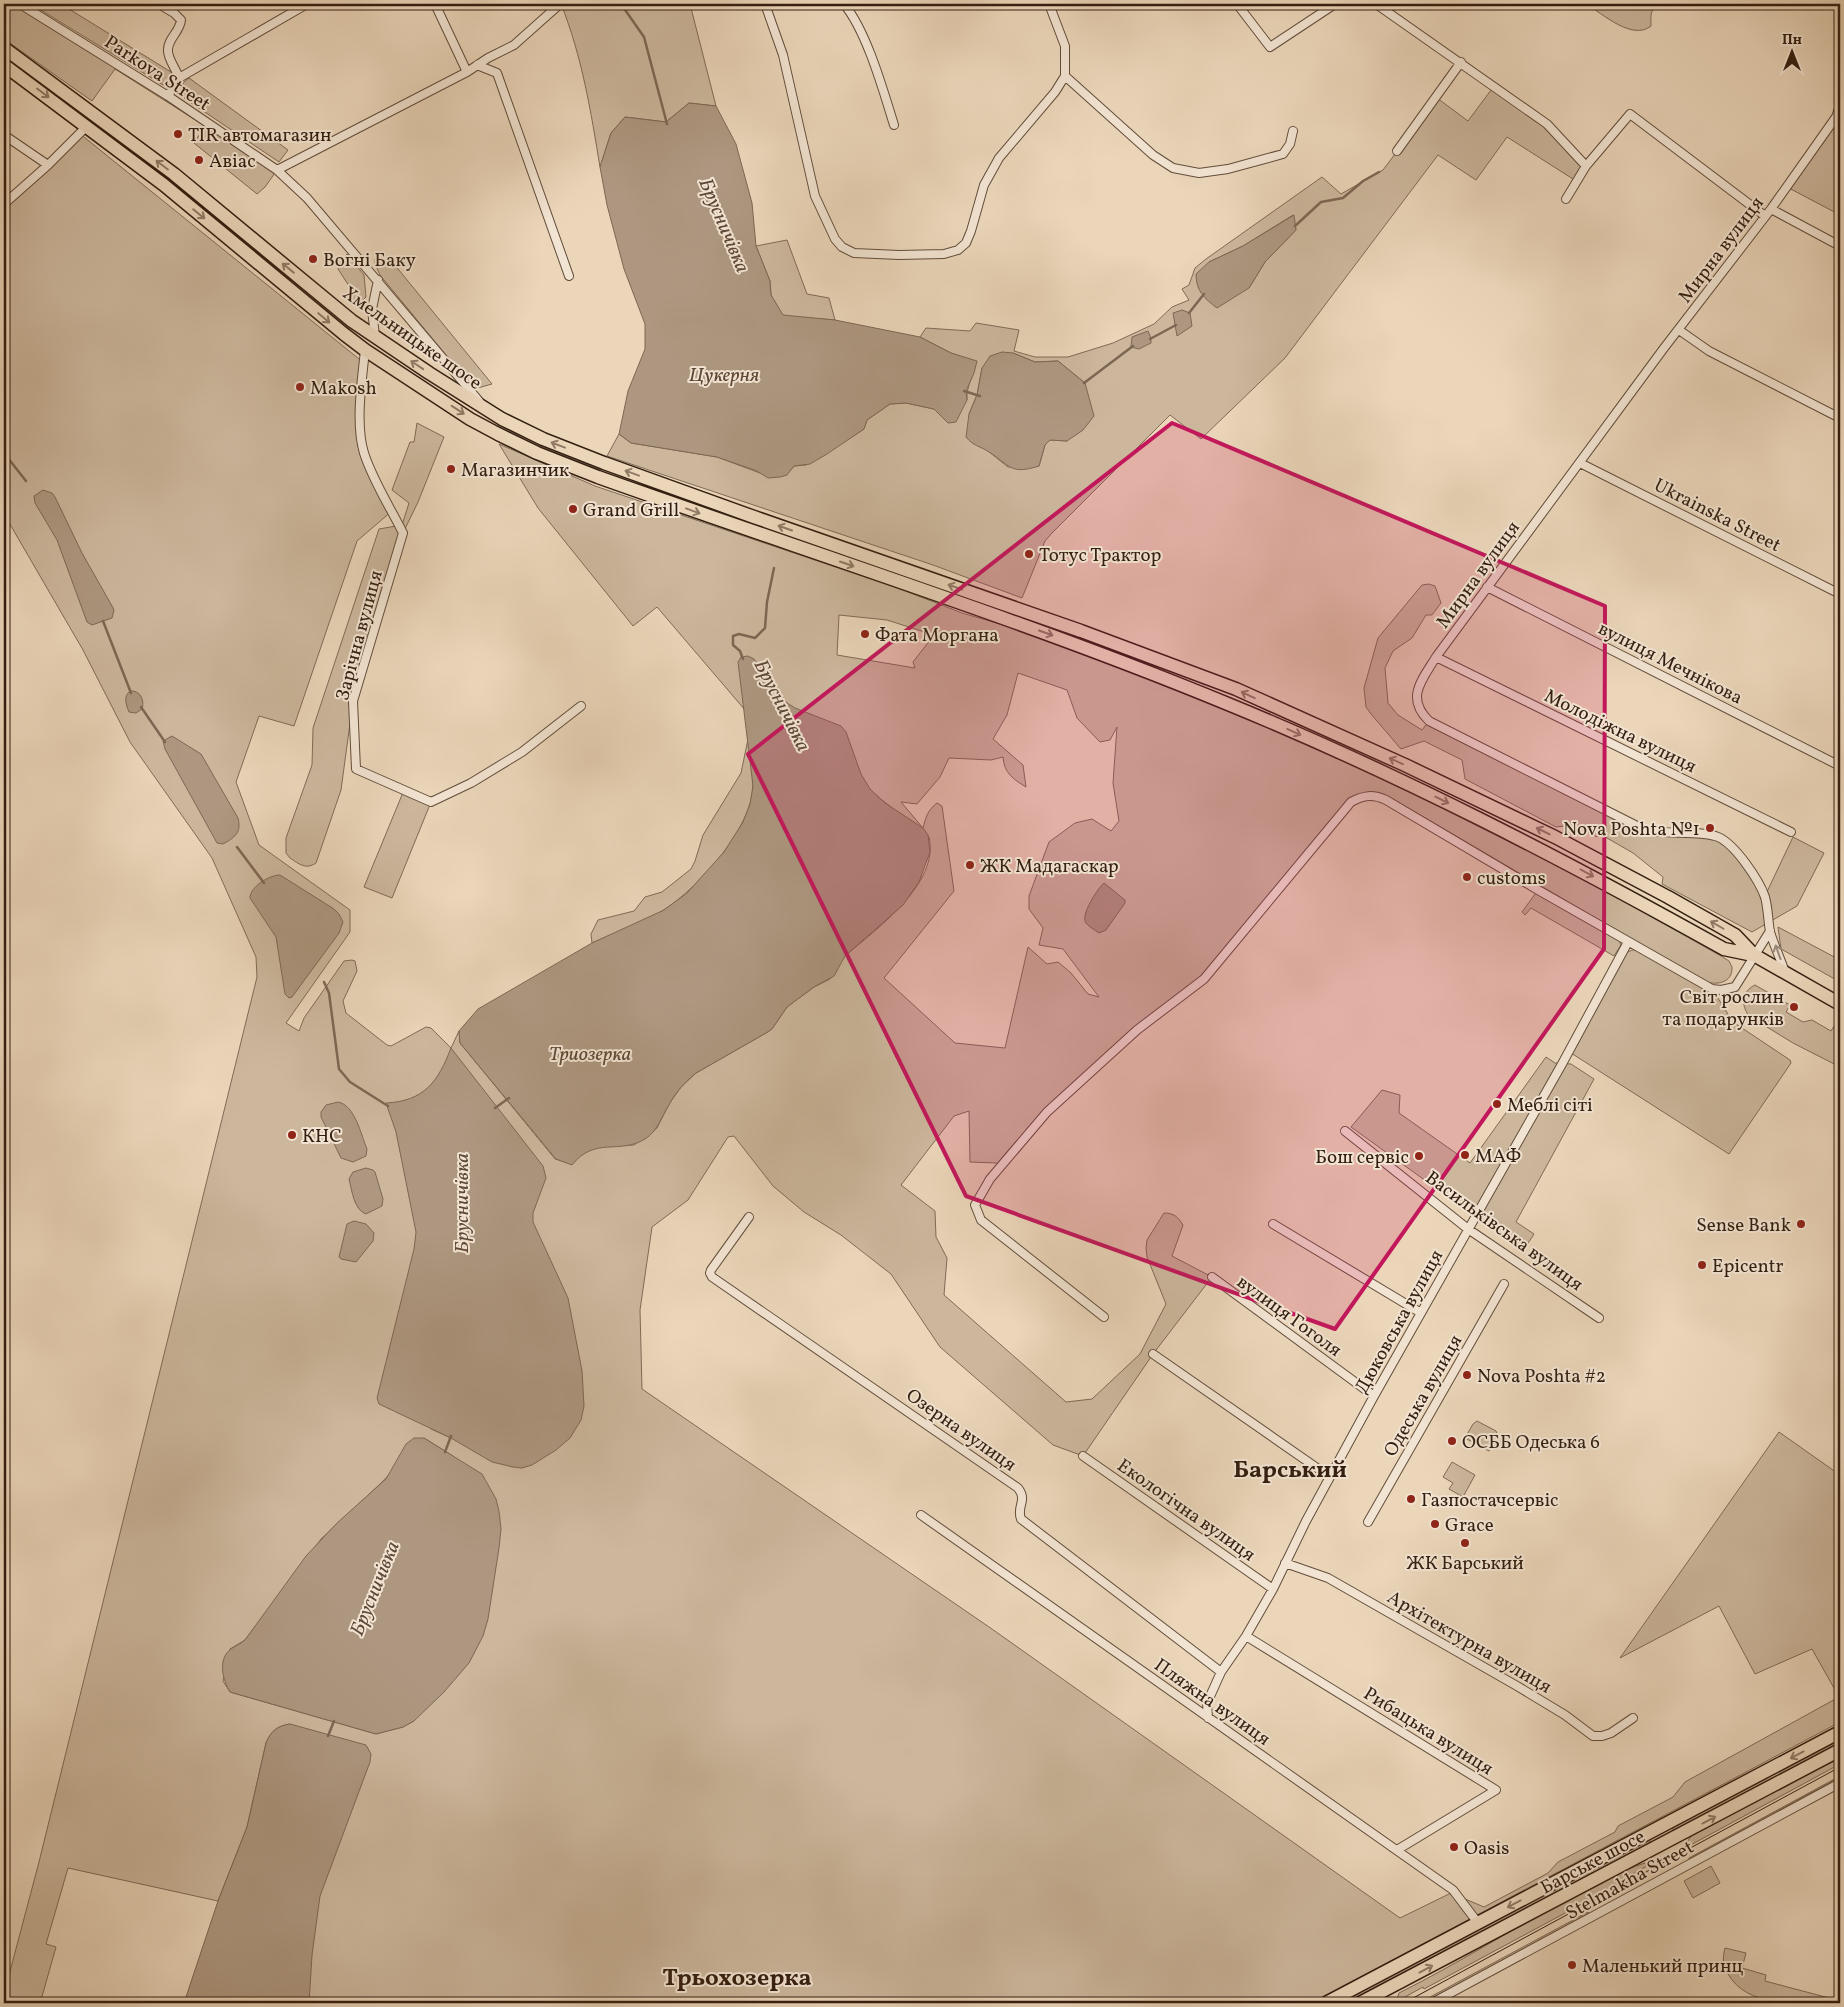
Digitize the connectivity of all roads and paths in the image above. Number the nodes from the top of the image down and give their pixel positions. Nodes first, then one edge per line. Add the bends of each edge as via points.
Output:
1 (20, 4) edge
2 (159, 4) edge
3 (307, 4) edge
4 (435, 4) edge
5 (560, 4) edge
6 (765, 4) edge
7 (844, 4) edge
8 (1049, 4) edge
9 (1236, 4) edge
10 (1334, 4) edge
11 (1376, 4) edge
12 (4, 48) edge
13 (1461, 62) junction
14 (4, 65) edge
15 (477, 65) junction
16 (467, 72) junction
17 (1065, 76) junction
18 (178, 78) junction
19 (168, 96) junction
20 (1840, 106) edge
21 (87, 126) junction
22 (894, 126) dead end
23 (1292, 131) dead end
24 (4, 134) edge
25 (1397, 151) dead end
26 (48, 165) junction
27 (1586, 166) junction
28 (277, 170) junction
29 (1566, 199) dead end
30 (4, 204) edge
31 (1771, 209) junction
32 (1765, 216) junction
33 (1840, 246) edge
34 (569, 276) dead end
35 (378, 280) junction
36 (1679, 330) junction
37 (375, 337) junction
38 (365, 350) junction
39 (484, 409) junction
40 (1840, 418) edge
41 (1580, 463) junction
42 (1487, 587) junction
43 (1840, 594) edge
44 (1436, 657) junction
45 (581, 706) dead end
46 (1840, 766) edge
47 (1791, 832) dead end
48 (1770, 931) junction
49 (1628, 942) junction
50 (1754, 956) junction
51 (1786, 974) junction
52 (1840, 1004) edge
53 (1345, 1131) dead end
54 (749, 1217) dead end
55 (1273, 1224) dead end
56 (1468, 1228) junction
57 (1212, 1277) dead end
58 (1504, 1284) dead end
59 (1421, 1313) junction
60 (1104, 1317) dead end
61 (1599, 1318) dead end
62 (1153, 1354) dead end
63 (1374, 1396) junction
64 (1083, 1456) dead end
65 (1330, 1478) junction
66 (921, 1515) dead end
67 (1368, 1522) dead end
68 (1285, 1563) junction
69 (1273, 1589) junction
70 (1246, 1636) junction
71 (1220, 1672) junction
72 (1208, 1718) junction
73 (1633, 1718) dead end
74 (1840, 1732) edge
75 (1840, 1750) edge
76 (1840, 1783) edge
77 (1659, 1828) junction
78 (1667, 1842) junction
79 (1397, 1850) junction
80 (1478, 1923) junction
81 (1326, 2003) edge
82 (1360, 2003) edge
83 (1432, 2003) edge

1 - 19 street, Parkova Street
2 - 18 street via 180,20 180,27 168,49
3 - 18 street
4 - 16 street
5 - 15 street via 514,45
6 - 17 street via 783,55 816,196 835,239 854,253 944,254 958,250 966,243 984,185 999,158
7 - 22 street via 857,23
8 - 17 street via 1065,46
9 - 10 street via 1270,47
11 - 13 street
37 -> 12 highway, Хмельницьке шосе via 167,169
13 - 25 street
13 - 27 street via 1547,124
14 -> 21 highway, Хмельницьке шосе
15 - 16 street
15 - 34 street via 497,73
16 - 28 street
17 - 23 street via 1153,155 1173,168 1199,173 1283,154 1290,144
18 - 19 street
19 - 28 street, Parkova Street
20 - 31 street, Мирна вулиця via 1836,117
21 - 26 street
21 -> 38 highway, Хмельницьке шосе
24 - 26 street
26 - 30 street
27 - 29 street
27 - 32 street via 1630,114
28 - 35 street, Parkova Street
31 - 32 street, Мирна вулиця
31 - 33 street
32 - 36 street, Мирна вулиця
35 - 37 street via 372,309
35 - 39 street, Parkova Street
36 - 40 street via 1709,351
36 - 41 street, Мирна вулиця
37 - 38 highway
39 -> 37 highway, Хмельницьке шосе
38 - 45 street, Зарічна вулиця via 361,441 371,471 402,533 353,701 356,769 430,802 471,783 522,752
38 -> 50 highway, Хмельницьке шосе via 470,419 537,453 1077,644 1229,704 1407,782 1546,851 1724,949
50 -> 39 highway, Хмельницьке шосе via 1735,935 1555,838 1405,765 1236,689 1081,630 604,463 543,439
41 - 42 street, Мирна вулиця
41 - 43 street, Ukrainska Street
42 - 44 street, Мирна вулиця
42 - 46 street, вулиця Мечнікова
44 - 47 street, Молодіжна вулиця
44 - 48 street, Мирна вулиця via 1417,694 1419,709 1430,721 1645,830 1663,834 1709,835 1725,840 1761,888
48 - 50 street
51 -> 48 street, Мирна вулиця
49 - 50 street via 1704,985 1721,990 1735,986
49 - 56 street, Дюковська вулиця
49 - 60 street via 1386,800 1370,795 1360,796 1351,802 1204,979 1137,1030 1047,1112 990,1179 975,1205 981,1220
50 - 51 highway
51 - 52 highway
53 - 56 street, Васильківська вулиця
54 - 71 street, Озерна вулиця via 711,1270 712,1277 1018,1488 1023,1500 1018,1513 1021,1519
55 - 59 street
56 - 59 street, Дюковська вулиця
56 - 61 street, Васильківська вулиця
57 - 63 street, вулиця Гоголя
58 - 67 street, Одеська вулиця
59 - 63 street, Дюковська вулиця
62 - 65 street
63 - 65 street, Дюковська вулиця
64 - 69 street, Екологічна вулиця
65 - 68 street, Дюковська вулиця
66 - 72 street, Пляжна вулиця
68 - 69 street, Дюковська вулиця
68 - 73 street, Архітектурна вулиця via 1328,1578 1541,1700 1593,1736 1611,1733
69 - 70 street, Дюковська вулиця
70 - 71 street, Дюковська вулиця
70 - 79 street, Рибацька вулиця via 1496,1790
71 - 72 street, Дюковська вулиця via 1207,1704
72 - 79 street, Пляжна вулиця
74 -> 77 highway
78 -> 75 highway, Барське шосе
76 - 83 street, Stelmakha Street
77 - 78 highway
77 -> 80 highway
82 -> 78 highway, Барське шосе
79 - 80 street, Пляжна вулиця via 1453,1890
80 - 81 highway

